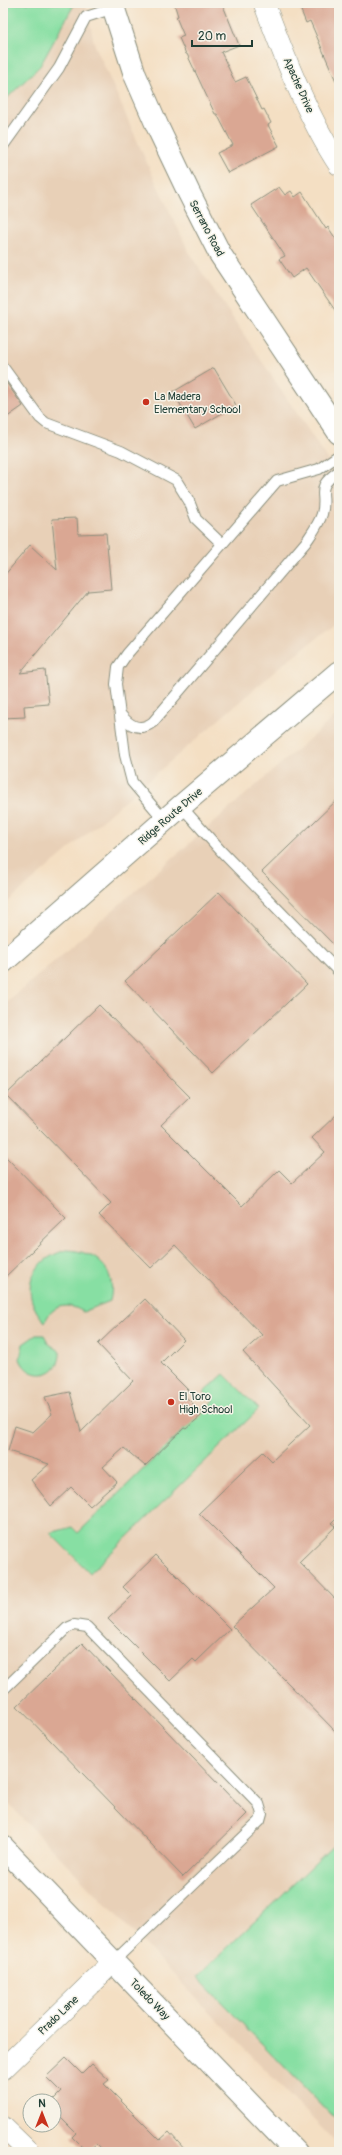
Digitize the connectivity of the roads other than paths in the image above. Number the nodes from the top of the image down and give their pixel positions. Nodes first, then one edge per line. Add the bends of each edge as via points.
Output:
1 (264, 3) edge
2 (113, 6) edge
3 (3, 146) edge
4 (339, 165) edge
5 (3, 367) edge
6 (339, 433) edge
7 (339, 455) edge
8 (339, 471) edge
9 (222, 544) junction
10 (339, 672) edge
11 (121, 715) junction
12 (181, 806) junction
13 (165, 821) junction
14 (3, 962) edge
15 (339, 972) edge
16 (3, 1690) edge
17 (3, 1847) edge
18 (113, 1962) junction
19 (3, 2069) edge
20 (3, 2127) edge
21 (29, 2152) edge
22 (296, 2152) edge

1 - 4 street, Apache Drive via 315,122
2 - 3 lane via 86,17 58,68
2 - 6 main road, Serrano Road via 135,75 188,194 220,254
5 - 9 lane via 46,423 121,451 176,480 196,519
7 - 9 lane via 319,469 277,481
8 - 11 lane via 322,489 322,513 306,542 153,722 147,727 131,726
9 - 11 lane via 127,654 118,668 116,684
10 - 12 main road, Ridge Route Drive
11 - 13 lane via 125,754 132,782
12 - 13 main road, Ridge Route Drive
12 - 15 lane
13 - 14 main road, Ridge Route Drive
16 - 18 lane via 67,1628 74,1625 87,1627 259,1804 260,1822
17 - 18 main road, Toledo Way
18 - 19 street, Prado Lane
18 - 22 main road, Toledo Way
20 - 21 street

